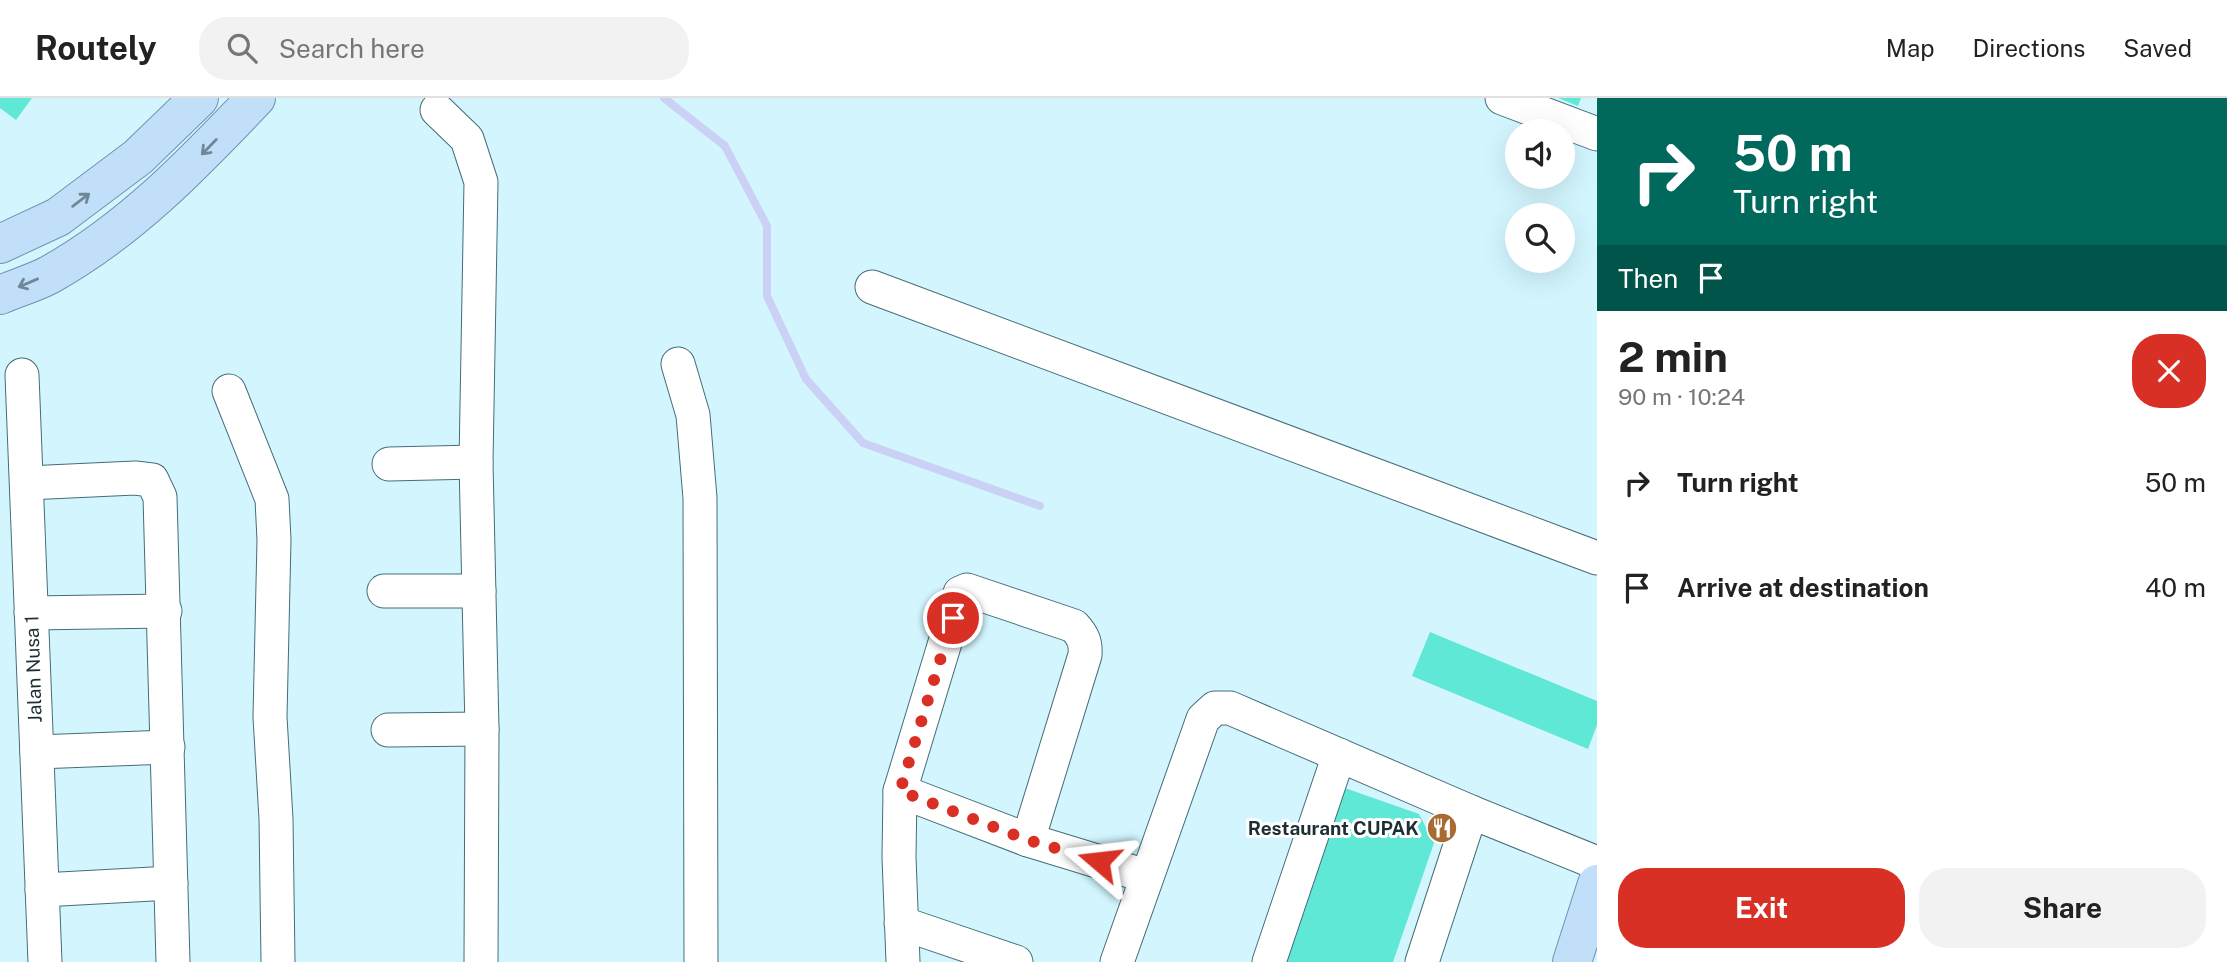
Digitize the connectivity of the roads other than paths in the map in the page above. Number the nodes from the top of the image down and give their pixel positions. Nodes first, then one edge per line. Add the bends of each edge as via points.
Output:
1 (199, 98) edge
2 (256, 98) edge
3 (1502, 98) edge
4 (437, 110) dead end
5 (1597, 134) edge
6 (0, 244) edge
7 (873, 287) dead end
8 (0, 295) edge
9 (678, 364) dead end
10 (22, 375) dead end
11 (229, 391) dead end
12 (476, 462) junction
13 (389, 464) dead end
14 (27, 483) junction
15 (1597, 558) edge
16 (384, 591) dead end
17 (479, 591) junction
18 (165, 611) junction
19 (31, 613) junction
20 (482, 729) junction
21 (388, 730) dead end
22 (168, 747) junction
23 (37, 752) junction
24 (1339, 755) junction
25 (900, 791) junction
26 (1471, 813) junction
27 (1028, 840) junction
28 (1597, 863) edge
29 (1146, 876) junction
30 (172, 883) junction
31 (1597, 884) edge
32 (42, 890) junction
33 (901, 923) junction
34 (45, 962) edge
35 (173, 962) edge
36 (278, 962) edge
37 (481, 962) edge
38 (701, 962) edge
39 (903, 962) edge
40 (1016, 962) edge
41 (1117, 962) edge
42 (1269, 962) edge
43 (1422, 962) edge
44 (1572, 962) edge

6 -> 1 main road via 58,217 138,157
2 -> 8 main road via 186,172 119,228 48,275
3 - 5 street
4 - 12 street via 467,139 481,182
7 - 15 street
9 - 38 street via 693,415 700,498
10 - 14 street, Jalan Nusa 1
11 - 36 street via 272,499 270,717
12 - 13 street
12 - 17 street
14 - 18 street via 152,480 160,497
14 - 19 street, Jalan Nusa 1
16 - 17 street
17 - 20 street
18 - 19 street
18 - 22 street
19 - 23 street, Jalan Nusa 1
20 - 21 street
20 - 37 street
22 - 23 street
22 - 30 street
23 - 32 street, Jalan Nusa 1
24 - 26 street
24 - 29 street via 1230,708 1215,708 1203,719
24 - 42 street
25 - 27 street
25 - 27 street via 960,593 967,590 1074,626 1083,635 1085,655
25 - 33 street
26 - 28 street
26 - 43 street
27 - 29 street
29 - 41 street
30 - 32 street
30 - 35 street
31 - 44 main road
32 - 34 street, Jalan Nusa 1
33 - 39 street
33 - 40 street

